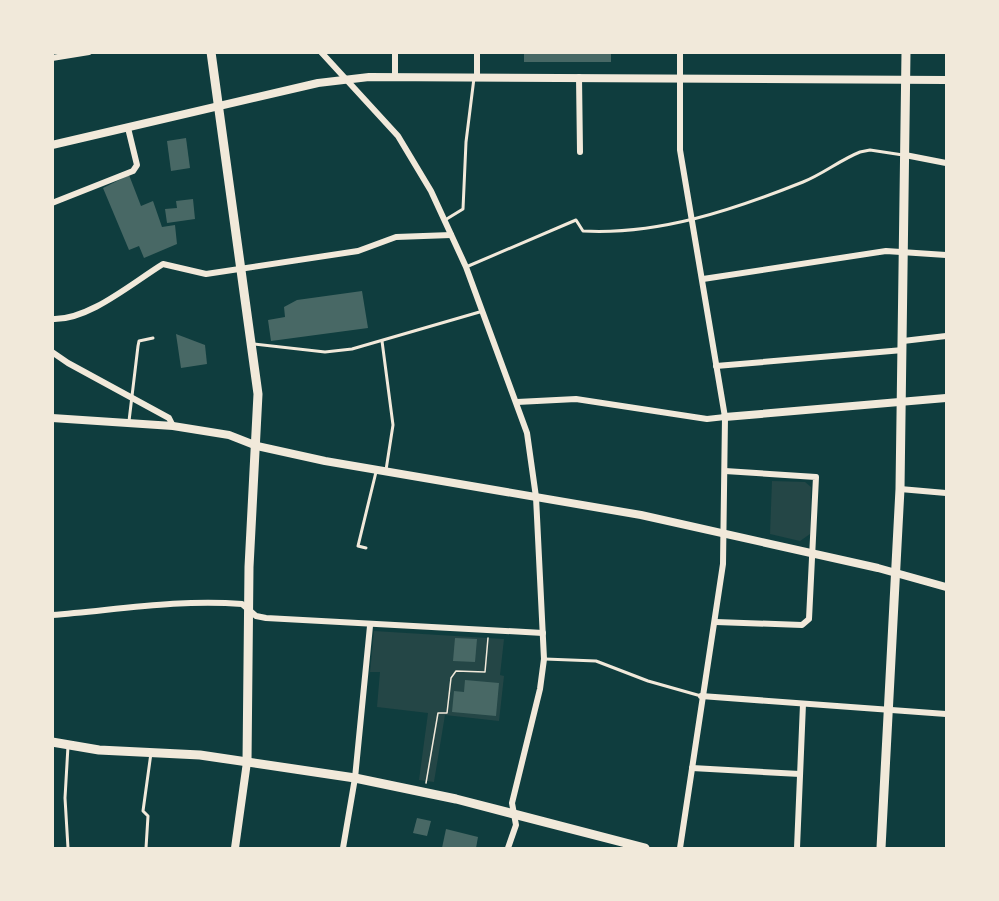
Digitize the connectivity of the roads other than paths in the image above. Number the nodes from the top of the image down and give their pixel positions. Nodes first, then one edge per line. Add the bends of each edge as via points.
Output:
1 (89, 52) edge
2 (211, 52) edge
3 (321, 52) edge
4 (395, 52) edge
5 (477, 52) edge
6 (680, 52) edge
7 (906, 52) edge
8 (52, 58) edge
9 (395, 75) junction
10 (476, 76) junction
11 (579, 77) junction
12 (345, 79) junction
13 (681, 79) junction
14 (905, 79) junction
15 (946, 80) edge
16 (218, 106) junction
17 (128, 128) junction
18 (52, 145) edge
19 (580, 152) dead end
20 (905, 155) junction
21 (946, 163) edge
22 (52, 203) edge
23 (444, 220) junction
24 (692, 220) junction
25 (451, 235) junction
26 (905, 252) junction
27 (946, 255) edge
28 (466, 267) junction
29 (241, 268) junction
30 (703, 279) junction
31 (483, 311) junction
32 (52, 319) edge
33 (946, 336) edge
34 (153, 338) dead end
35 (382, 341) junction
36 (251, 344) junction
37 (903, 346) junction
38 (52, 352) edge
39 (716, 366) junction
40 (132, 398) junction
41 (946, 398) edge
42 (902, 401) junction
43 (517, 402) junction
44 (725, 417) junction
45 (52, 418) edge
46 (129, 423) junction
47 (173, 426) junction
48 (257, 446) junction
49 (376, 470) junction
50 (386, 471) junction
51 (725, 471) junction
52 (900, 489) junction
53 (946, 493) edge
54 (536, 497) junction
55 (724, 535) junction
56 (366, 548) dead end
57 (813, 555) junction
58 (895, 572) junction
59 (946, 587) edge
60 (249, 610) junction
61 (52, 615) edge
62 (716, 622) junction
63 (370, 626) junction
64 (543, 633) junction
65 (544, 659) junction
66 (701, 696) junction
67 (803, 704) junction
68 (888, 710) junction
69 (946, 714) edge
70 (52, 742) edge
71 (68, 745) junction
72 (151, 752) junction
73 (247, 762) junction
74 (692, 768) junction
75 (800, 774) junction
76 (355, 778) junction
77 (514, 815) junction
78 (631, 847) edge
79 (68, 849) edge
80 (146, 849) edge
81 (235, 849) edge
82 (343, 849) edge
83 (508, 849) edge
84 (645, 849) edge
85 (680, 849) edge
86 (797, 849) edge
87 (881, 849) edge

1 - 8 street
2 - 16 main road
3 - 12 street
4 - 9 street
5 - 10 street
6 - 13 street
7 - 14 main road
9 - 10 street
9 - 12 street
10 - 11 street
10 - 23 lane via 466,142 463,209
11 - 13 street
11 - 19 street
12 - 16 street
12 - 23 street via 398,136
13 - 14 street
13 - 24 street via 680,150
14 - 15 street
14 - 20 main road
16 - 17 street
16 - 29 main road
17 - 18 street
17 - 22 street via 137,165 133,171
20 - 21 street
20 - 24 lane via 860,152 805,182
20 - 26 main road
23 - 25 street
24 - 28 lane via 611,232 583,231 576,220
24 - 30 street
25 - 28 street
25 - 29 street via 396,237 358,250
26 - 27 street
26 - 30 street via 886,251
26 - 37 main road
28 - 31 street
29 - 32 street via 206,274 162,264 98,306 69,320
29 - 36 main road
30 - 39 street
31 - 35 lane
31 - 43 street
33 - 37 street
34 - 40 lane via 140,342
35 - 36 lane via 325,352
35 - 50 lane via 393,425
36 - 48 main road via 258,394
37 - 39 street
37 - 42 main road
38 - 40 street
39 - 44 street
40 - 46 lane
40 - 47 street via 169,417
41 - 42 street
42 - 44 street
42 - 52 main road
43 - 44 street via 576,399 707,419
43 - 54 street
44 - 51 street
45 - 46 street
46 - 47 street
47 - 48 street via 230,435
48 - 49 street
48 - 60 main road
49 - 50 street
49 - 56 lane via 358,546
50 - 54 street
51 - 55 street
51 - 57 street via 816,477
52 - 53 street
52 - 58 main road
54 - 55 street via 641,515
54 - 64 street
55 - 57 street
55 - 62 street
57 - 58 street
57 - 62 street via 809,619 802,625
58 - 59 street
58 - 68 main road
60 - 61 street via 242,604 187,602
60 - 63 street via 266,618
60 - 73 main road
62 - 66 street
63 - 64 street
63 - 76 street
64 - 65 street
65 - 66 lane via 596,661
65 - 77 street via 512,803
66 - 67 street
66 - 74 street
67 - 68 street
67 - 75 street
68 - 69 street
68 - 87 main road
70 - 71 main road
71 - 72 main road
71 - 79 lane via 64,798
72 - 73 main road
72 - 80 lane via 143,811 148,816
73 - 76 main road
73 - 81 street
74 - 75 street
74 - 85 street
75 - 86 street
76 - 77 main road
76 - 82 street
77 - 78 main road
77 - 83 street via 516,825
78 - 84 main road

